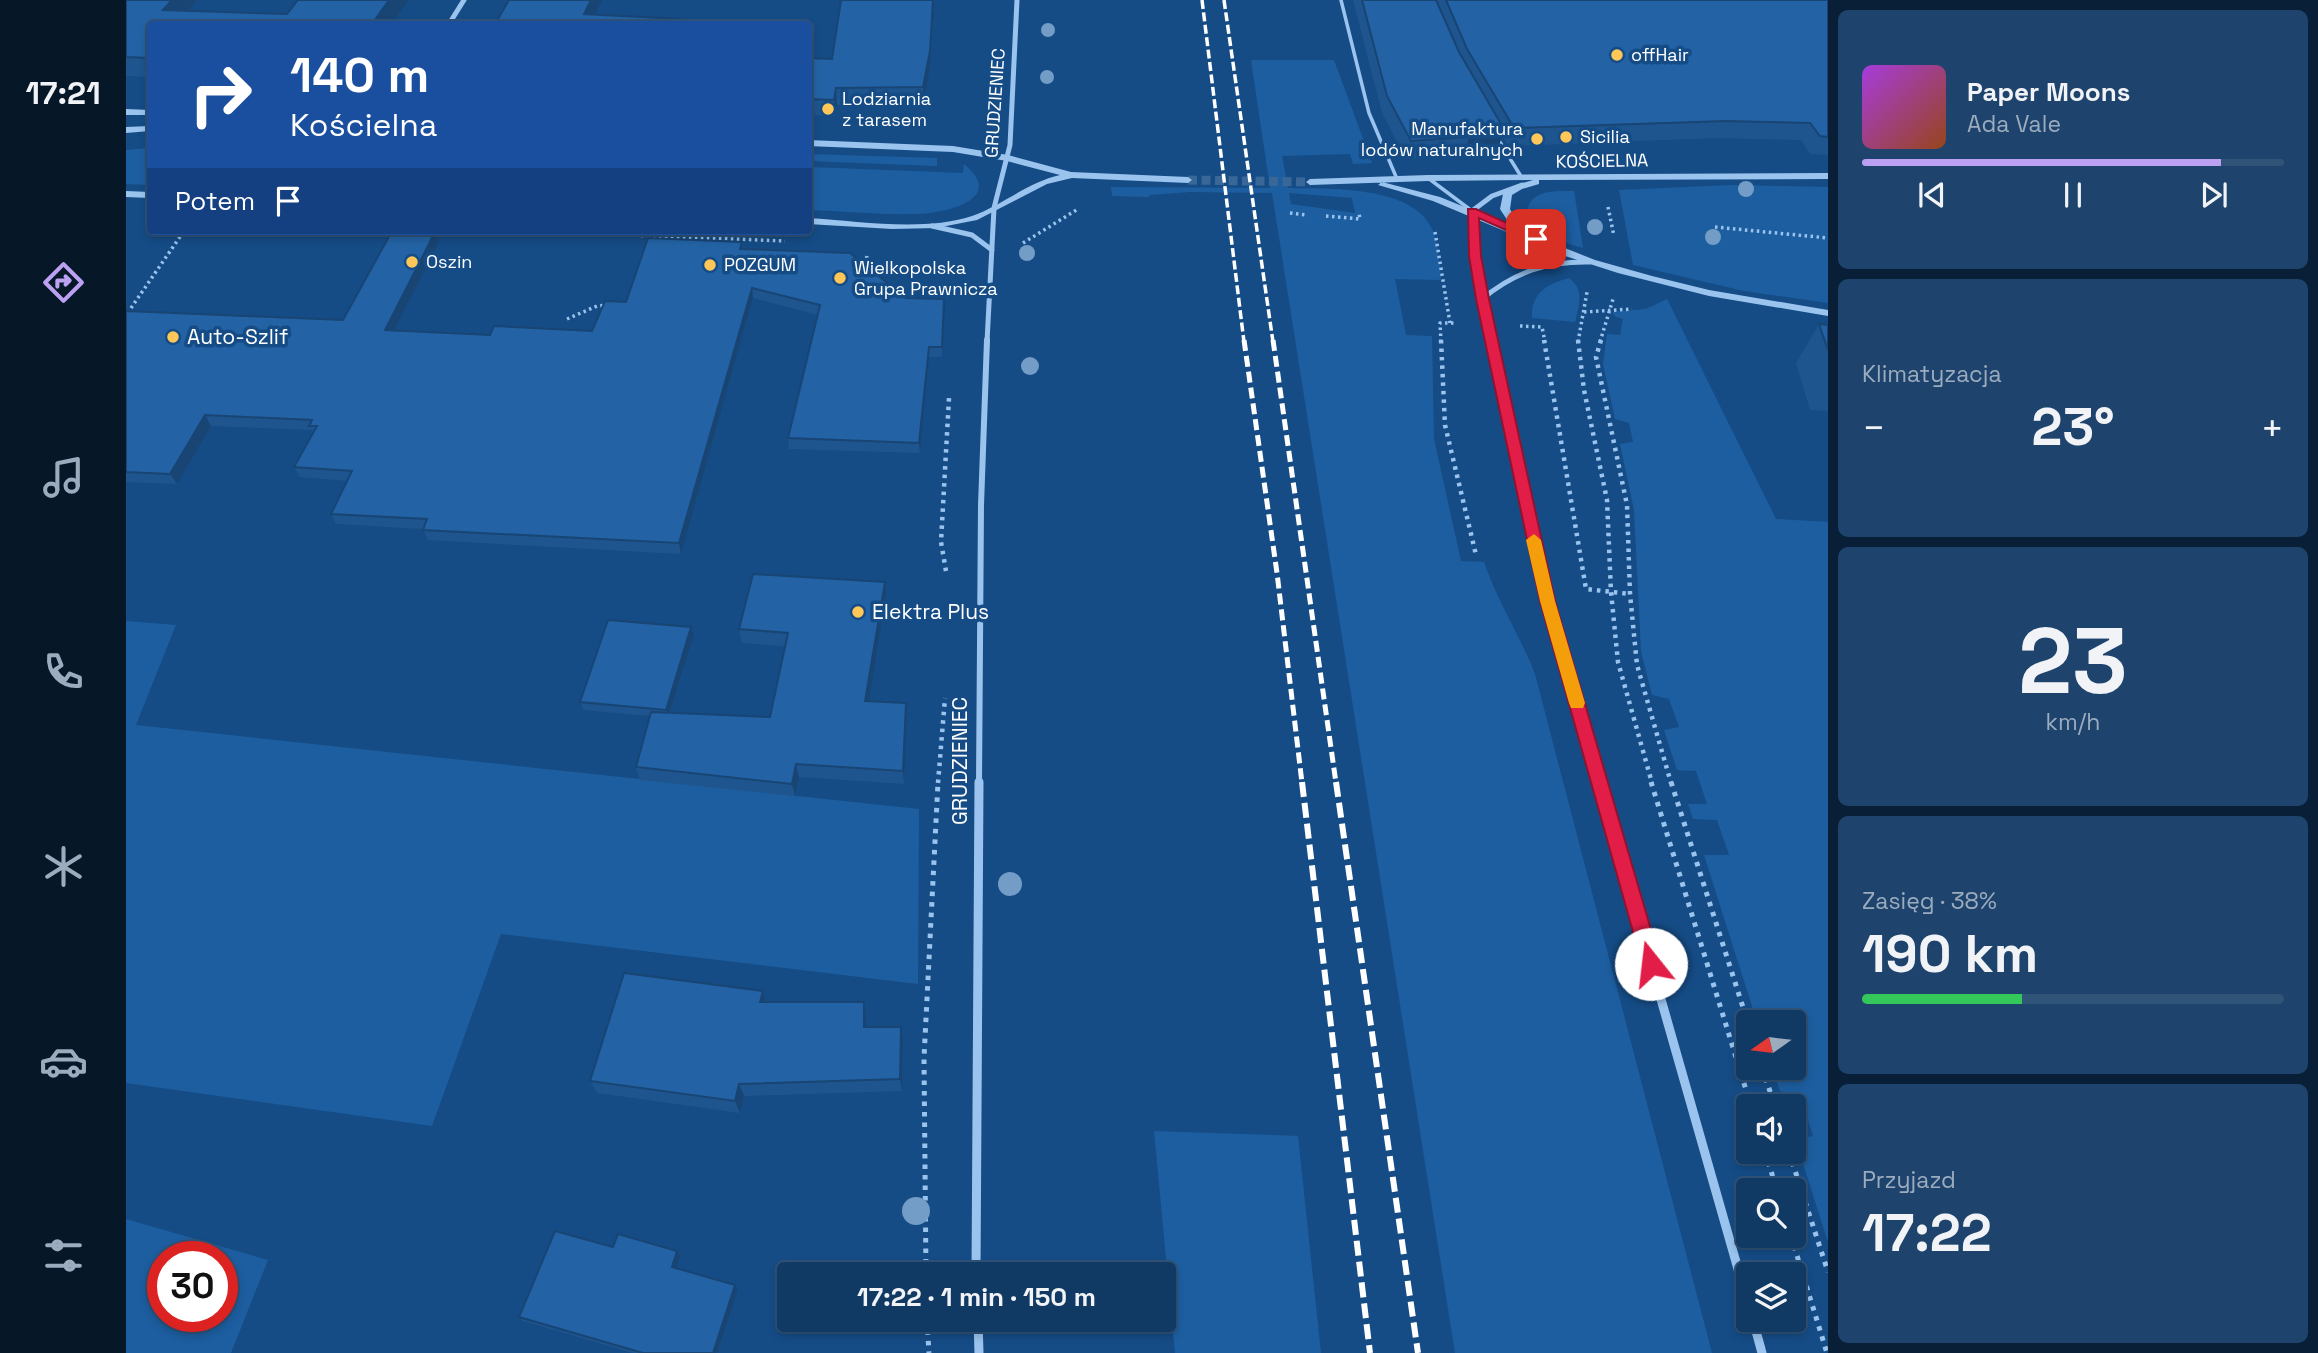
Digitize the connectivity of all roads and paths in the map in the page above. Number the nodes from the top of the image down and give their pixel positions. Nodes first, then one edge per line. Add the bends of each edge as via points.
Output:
1 (464, 0) edge
2 (1017, 0) edge
3 (1341, 0) edge
4 (451, 21) edge
5 (126, 113) edge
6 (147, 113) edge
7 (147, 129) edge
8 (126, 130) edge
9 (1492, 130) edge
10 (812, 144) edge
11 (1008, 158) junction
12 (1072, 175) junction
13 (1828, 176) edge
14 (1600, 177) junction
15 (1428, 178) junction
16 (1522, 178) junction
17 (1550, 178) junction
18 (1396, 179) junction
19 (1188, 180) tunnel mouth
20 (1361, 181) junction
21 (1538, 181) junction
22 (1310, 182) tunnel mouth
23 (126, 194) edge
24 (147, 195) edge
25 (995, 208) junction
26 (1358, 209) dead end
27 (1472, 211) junction
28 (1357, 219) dead end
29 (812, 221) edge
30 (1430, 223) dead end
31 (928, 225) junction
32 (1715, 227) dead end
33 (1518, 231) junction
34 (181, 235) edge
35 (1828, 238) edge
36 (992, 250) junction
37 (1592, 262) junction
38 (866, 264) edge
39 (857, 269) edge
40 (1621, 270) junction
41 (1482, 299) junction
42 (617, 305) edge
43 (131, 308) edge
44 (1828, 313) edge
45 (567, 319) dead end
46 (1450, 323) dead end
47 (950, 392) dead end
48 (946, 574) dead end
49 (945, 696) dead end
50 (1744, 1010) edge
51 (1747, 1094) edge
52 (1793, 1164) edge
53 (1795, 1248) edge
54 (926, 1262) edge
55 (976, 1262) edge
56 (1736, 1262) edge
57 (1828, 1272) edge
58 (928, 1332) edge
59 (978, 1332) edge
60 (1756, 1332) edge
61 (929, 1353) edge
62 (979, 1353) edge
63 (1762, 1353) edge
64 (1827, 1353) edge

1 - 4 street
2 - 11 street, GRUDZIENIEC
3 - 18 lane via 1369,113
5 - 6 street
7 - 8 street
9 - 16 lane
10 - 11 street via 953,149
11 - 12 street
11 - 25 street, GRUDZIENIEC
12 - 19 street
12 - 25 street via 1025,190
13 - 14 street, KOŚCIELNA
14 - 17 street, KOŚCIELNA
14 - 40 path
15 - 16 street, KOŚCIELNA
15 - 18 street, KOŚCIELNA
15 - 27 lane
16 - 17 street, KOŚCIELNA
17 - 21 street
18 - 20 street, KOŚCIELNA
20 - 22 street
20 - 27 street via 1426,194
21 - 27 street via 1500,192
21 - 33 street via 1508,194 1505,209
23 - 24 street
25 - 31 street via 972,219
25 - 36 street, GRUDZIENIEC
26 - 28 path
27 - 33 street
27 - 41 street
29 - 31 street
30 - 46 path
31 - 36 street via 972,235
32 - 35 path
33 - 37 street
34 - 43 path
36 - 55 street, GRUDZIENIEC via 981,505
37 - 40 street
37 - 41 street via 1538,265 1499,284
37 - 51 path via 1578,340 1607,500 1618,662
38 - 39 path
40 - 44 street via 1753,302
40 - 50 path via 1596,357 1627,505 1637,664
41 - 56 street via 1547,601
42 - 45 path via 597,306
47 - 48 path via 941,542
49 - 54 path via 928,960
52 - 57 path
53 - 64 path
58 - 61 path
59 - 62 street
60 - 63 street

